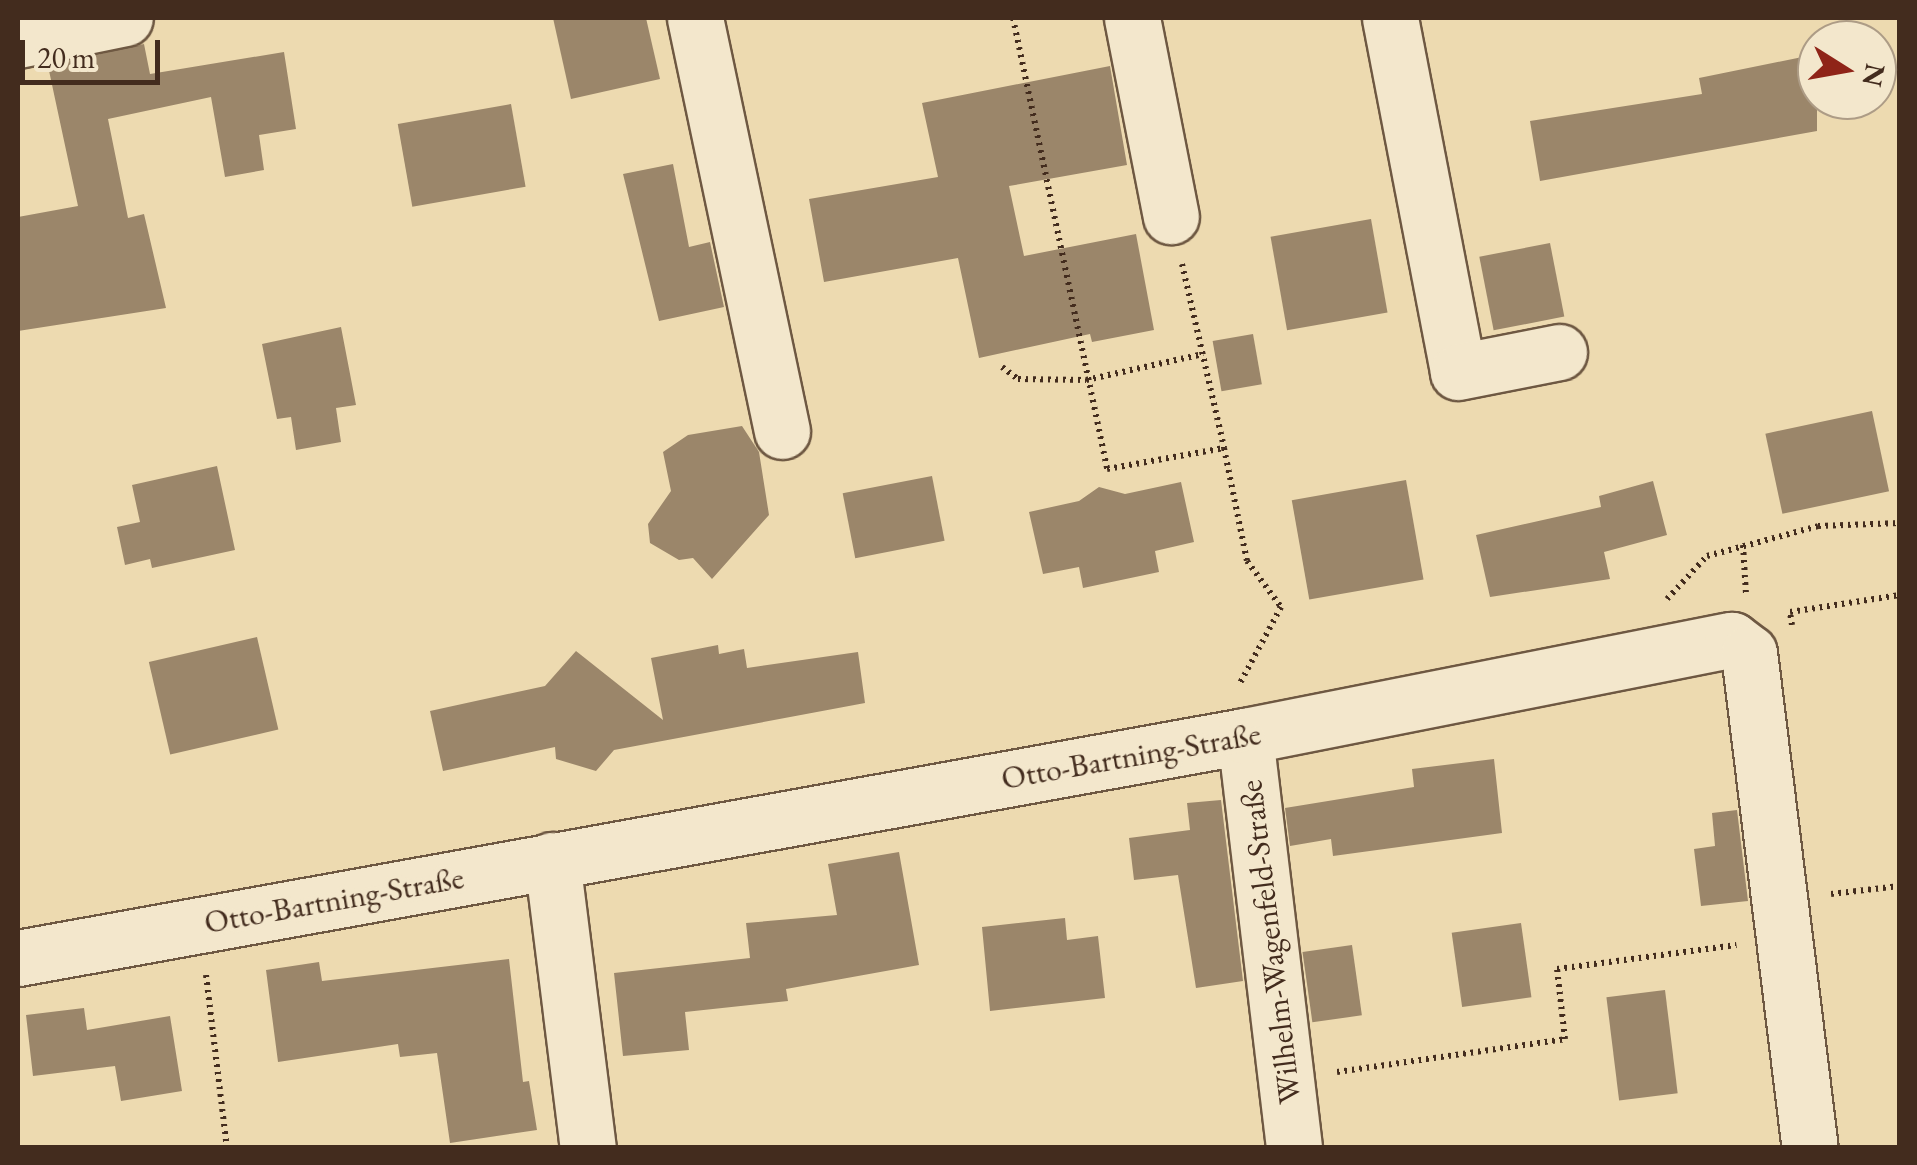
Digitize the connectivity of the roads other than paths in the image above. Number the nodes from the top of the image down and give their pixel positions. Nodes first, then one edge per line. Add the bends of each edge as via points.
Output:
1 (126, 18) edge
2 (695, 18) edge
3 (1132, 18) edge
4 (1390, 18) edge
5 (18, 40) edge
6 (1171, 216) road end
7 (1558, 352) dead end
8 (782, 431) dead end
9 (1245, 736) junction
10 (552, 860) junction
11 (18, 958) edge
12 (588, 1148) edge
13 (1294, 1148) edge
14 (1810, 1148) edge

1 - 5 street
2 - 8 street
3 - 6 street
4 - 7 street via 1458,372
9 - 10 street, Otto-Bartning-Straße
9 - 13 street, Wilhelm-Wagenfeld-Straße
9 - 14 street, Otto-Bartning-Straße via 1732,640 1749,653
10 - 11 street, Otto-Bartning-Straße
10 - 12 street

